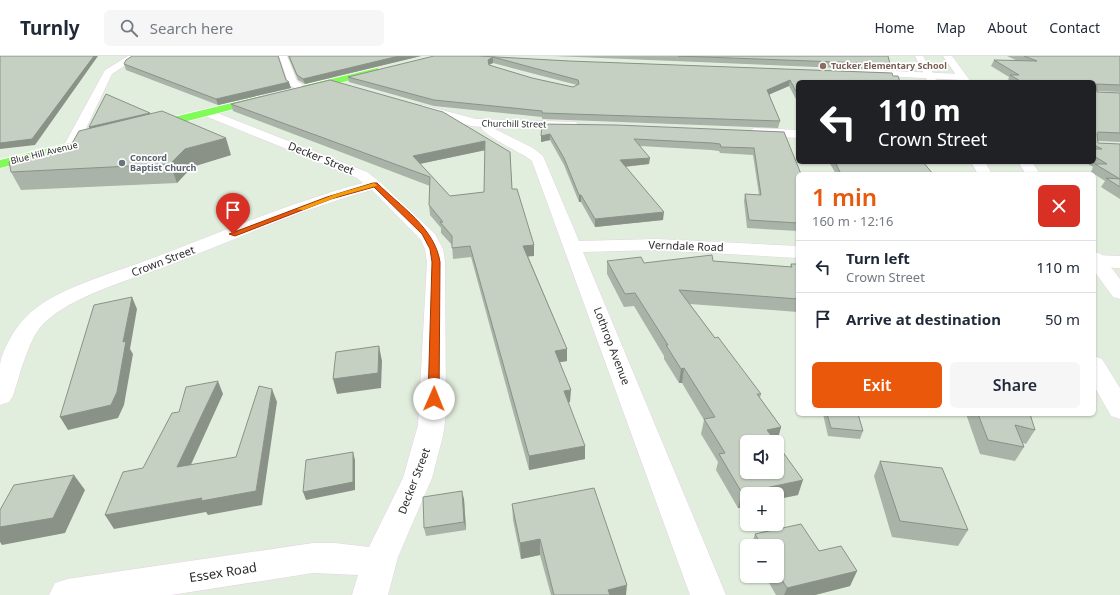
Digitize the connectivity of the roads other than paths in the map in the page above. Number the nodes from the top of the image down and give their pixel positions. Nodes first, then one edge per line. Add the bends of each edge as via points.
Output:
1 (135, 56) edge
2 (283, 56) edge
3 (919, 56) edge
4 (947, 56) edge
5 (387, 68) edge
6 (835, 71) edge
7 (931, 78) edge
8 (964, 79) edge
9 (331, 82) junction
10 (304, 89) junction
11 (354, 89) edge
12 (290, 92) edge
13 (274, 96) edge
14 (414, 106) edge
15 (207, 113) junction
16 (488, 124) junction
17 (588, 125) edge
18 (139, 130) edge
19 (745, 131) edge
20 (796, 134) edge
21 (108, 137) edge
22 (70, 147) junction
23 (0, 164) edge
24 (375, 185) junction
25 (573, 247) junction
26 (796, 252) edge
27 (1101, 265) edge
28 (1120, 293) edge
29 (1096, 368) edge
30 (0, 396) edge
31 (1120, 410) edge
32 (379, 563) junction
33 (67, 595) edge
34 (370, 595) edge
35 (708, 595) edge

1 - 22 street via 108,72
2 - 10 street via 293,83
3 - 7 street
4 - 8 street
5 - 9 highway
6 - 7 street
7 - 8 street
9 - 10 highway
9 - 11 street
10 - 12 highway
13 - 15 highway
14 - 16 street, Churchill Street via 463,120
15 - 18 highway
15 - 24 street, Decker Street via 349,169
16 - 17 street, Churchill Street
16 - 25 street, Lothrop Avenue via 489,131 538,159
19 - 20 street
21 - 22 highway, Blue Hill Avenue
22 - 23 highway, Blue Hill Avenue
24 - 30 street, Crown Street via 329,198 78,294 49,308 24,333
24 - 32 street, Decker Street via 429,238 436,262 433,415 430,434 413,488
25 - 26 street, Verndale Road via 693,246
25 - 35 street, Lothrop Avenue
27 - 28 street
29 - 31 street
32 - 33 street, Essex Road via 313,558
32 - 34 street, Decker Street

